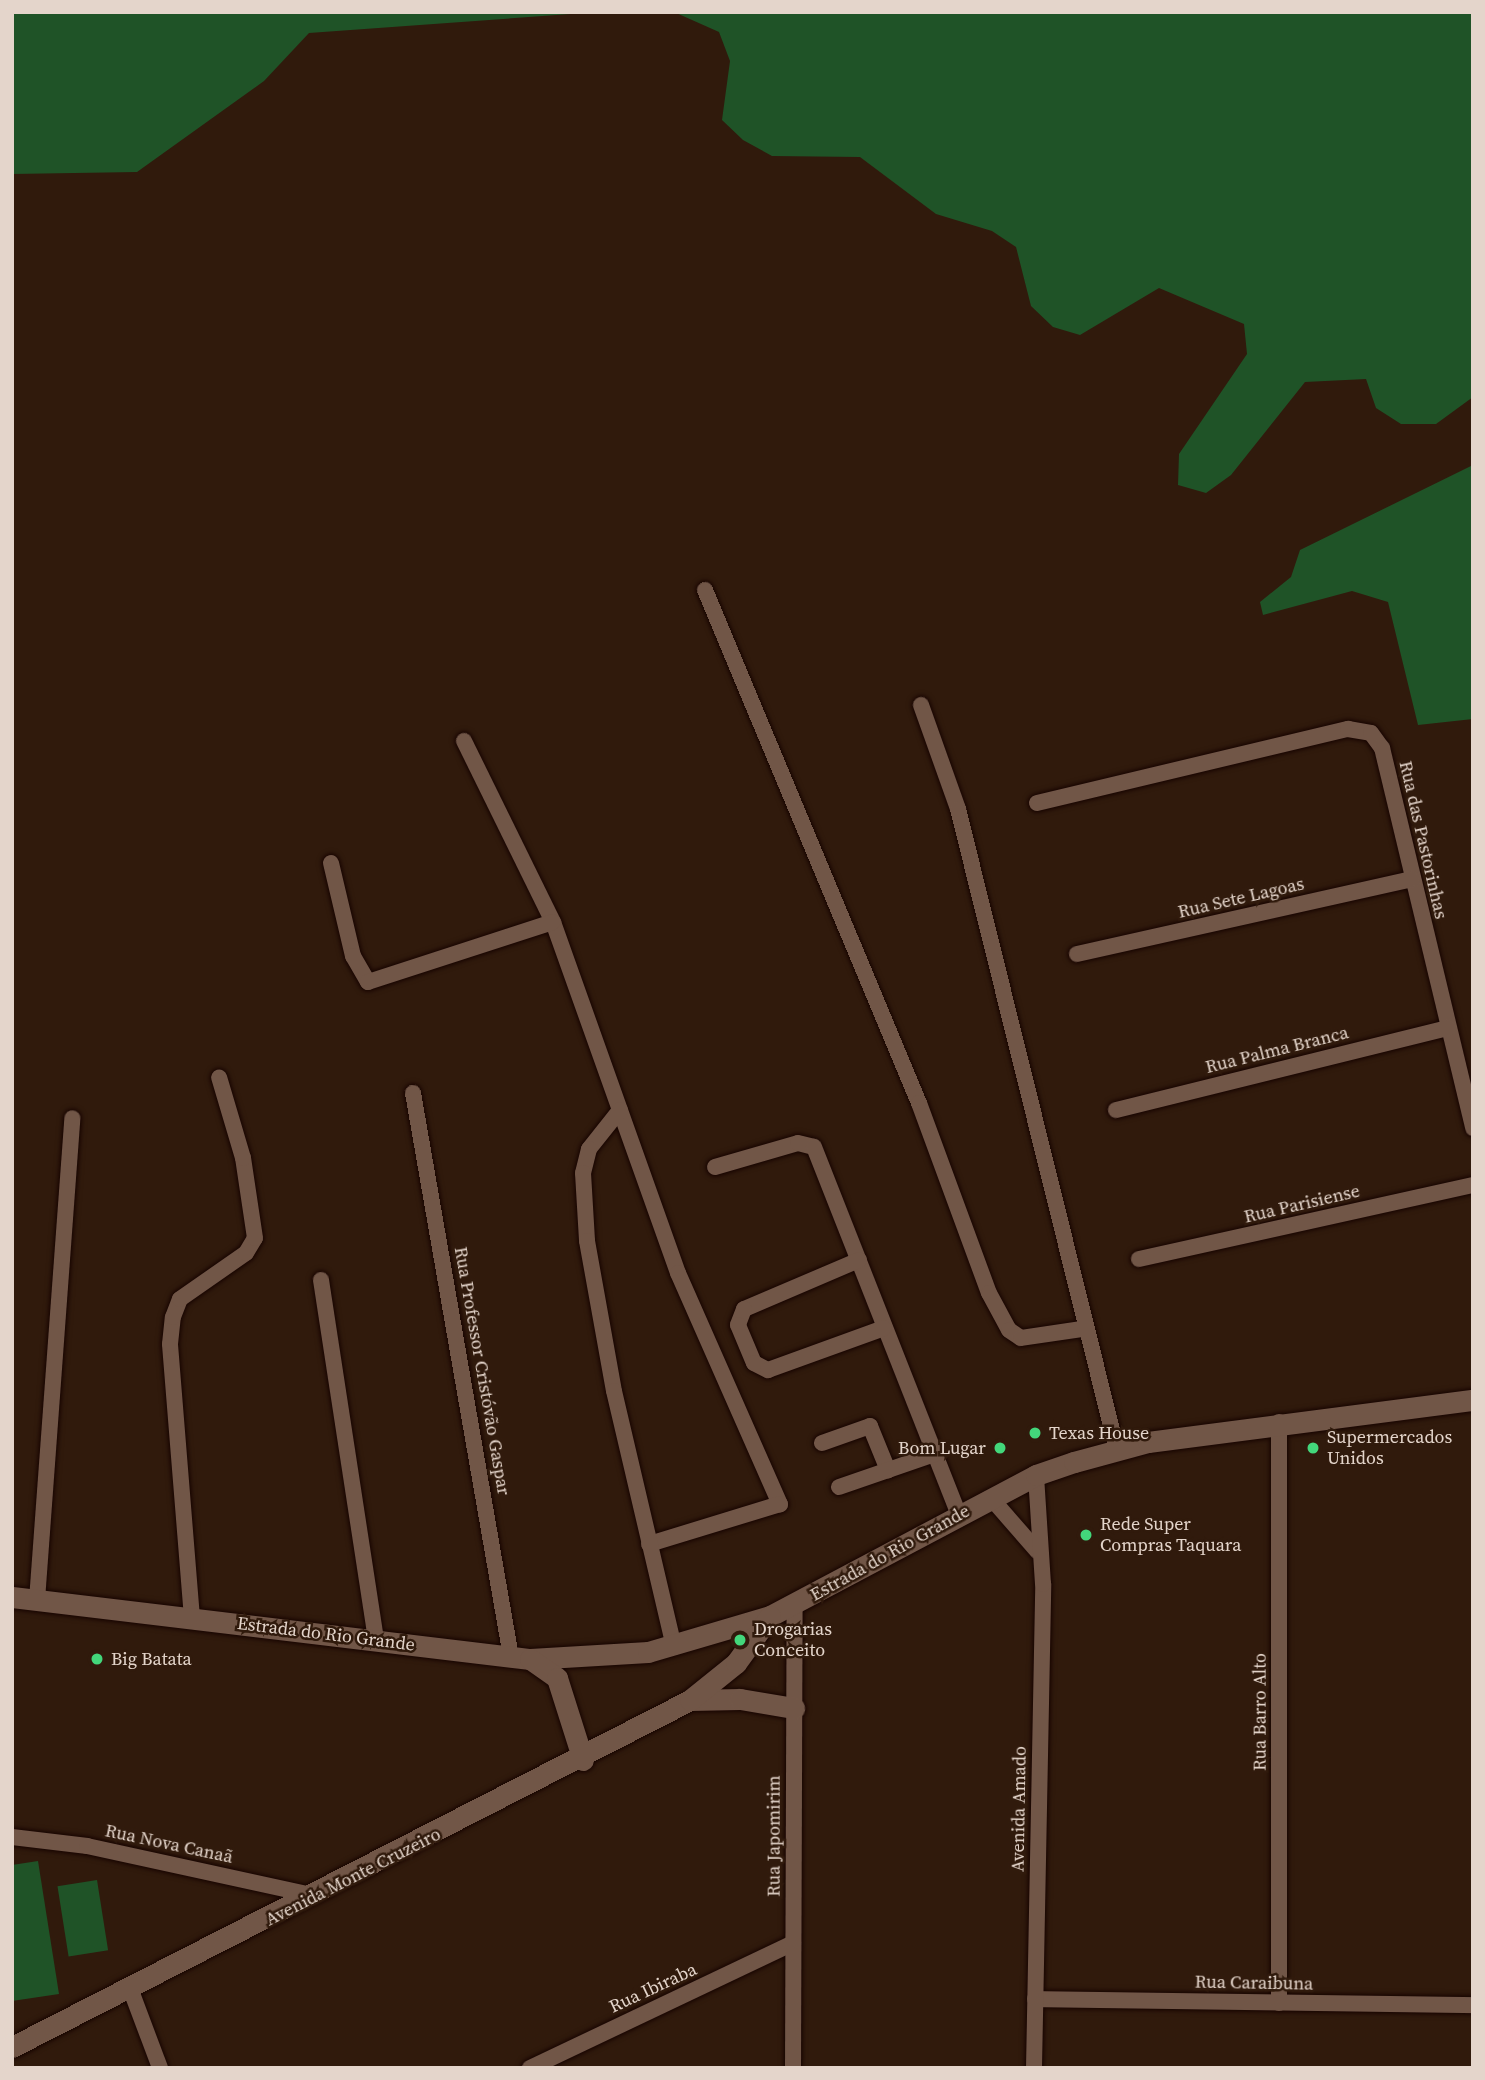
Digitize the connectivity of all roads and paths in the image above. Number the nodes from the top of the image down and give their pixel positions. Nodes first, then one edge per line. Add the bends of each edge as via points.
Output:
1 (705, 590) dead end
2 (921, 705) dead end
3 (464, 741) dead end
4 (1037, 803) dead end
5 (331, 863) dead end
6 (1412, 879) junction
7 (553, 922) junction
8 (1077, 954) dead end
9 (1448, 1028) junction
10 (219, 1077) dead end
11 (413, 1093) dead end
12 (620, 1110) junction
13 (1116, 1111) dead end
14 (72, 1118) dead end
15 (1473, 1128) edge
16 (715, 1167) dead end
17 (1473, 1185) edge
18 (1139, 1259) dead end
19 (859, 1260) junction
20 (321, 1280) dead end
21 (884, 1328) junction
22 (1082, 1329) junction
23 (1473, 1400) edge
24 (1279, 1422) junction
25 (822, 1443) dead end
26 (1117, 1450) junction
27 (935, 1454) junction
28 (888, 1470) junction
29 (1036, 1475) junction
30 (839, 1487) dead end
31 (991, 1498) junction
32 (958, 1515) junction
33 (649, 1544) junction
34 (1037, 1551) junction
35 (12, 1597) edge
36 (37, 1600) junction
37 (795, 1605) junction
38 (770, 1616) junction
39 (192, 1618) junction
40 (376, 1639) junction
41 (674, 1647) junction
42 (521, 1658) junction
43 (561, 1669) junction
44 (690, 1700) junction
45 (794, 1708) junction
46 (583, 1760) junction
47 (12, 1837) edge
48 (316, 1896) junction
49 (793, 1943) junction
50 (130, 1988) junction
51 (1035, 2000) junction
52 (1279, 2003) junction
53 (1473, 2005) edge
54 (12, 2047) edge
55 (160, 2068) edge
56 (530, 2068) edge
57 (793, 2068) edge
58 (1034, 2068) edge

1 - 22 street via 919,1103 989,1293 1009,1330 1021,1338
2 - 22 street via 958,809
3 - 7 street
4 - 6 street, Rua das Pastorinhas via 1348,729 1371,733 1382,748
5 - 7 street via 353,956 368,982
6 - 8 street, Rua Sete Lagoas
6 - 9 street, Rua das Pastorinhas
7 - 12 street
9 - 13 street, Rua Palma Branca
9 - 15 street, Rua das Pastorinhas
10 - 39 street via 243,1158 255,1238 246,1253 180,1299 173,1317 170,1344
11 - 42 street, Rua Professor Cristóvão Gaspar
12 - 33 street via 589,1149 583,1173 587,1241
12 - 33 street via 706,1344 780,1504
14 - 36 street
16 - 19 street via 798,1143 814,1147
17 - 18 street, Rua Parisiense
19 - 21 street
19 - 21 street via 744,1309 738,1325 754,1363 768,1370
20 - 40 street
21 - 27 street
22 - 26 street
23 - 24 street, Estrada do Rio Grande
24 - 26 street, Estrada do Rio Grande
24 - 52 street, Rua Barro Alto
25 - 28 street via 870,1426
26 - 29 street, Estrada do Rio Grande
27 - 28 street
27 - 32 street
28 - 30 street
29 - 31 street, Estrada do Rio Grande
29 - 34 street, Avenida Amado
31 - 32 street, Estrada do Rio Grande
31 - 34 street
32 - 37 street, Estrada do Rio Grande
33 - 41 street
34 - 51 street, Avenida Amado via 1043,1584
35 - 36 street, Estrada do Rio Grande
36 - 39 street, Estrada do Rio Grande
37 - 38 street, Estrada do Rio Grande
37 - 45 street, Rua Japomirim
38 - 41 street, Estrada do Rio Grande
38 - 44 street, Avenida Monte Cruzeiro via 736,1663
39 - 40 street, Estrada do Rio Grande
40 - 42 street, Estrada do Rio Grande
41 - 43 street, Estrada do Rio Grande
42 - 43 street
43 - 46 street
44 - 45 street, Avenida Monte Cruzeiro via 740,1699
44 - 46 street, Avenida Monte Cruzeiro
45 - 49 street, Rua Japomirim
46 - 48 street, Avenida Monte Cruzeiro
47 - 48 street, Rua Nova Canaã via 87,1846
48 - 50 street, Avenida Monte Cruzeiro
49 - 56 street, Rua Ibiraba
49 - 57 street, Rua Japomirim
50 - 54 street, Avenida Monte Cruzeiro
50 - 55 street
51 - 52 street, Rua Caraibuna
51 - 58 street, Avenida Amado
52 - 53 street, Rua Caraibuna

